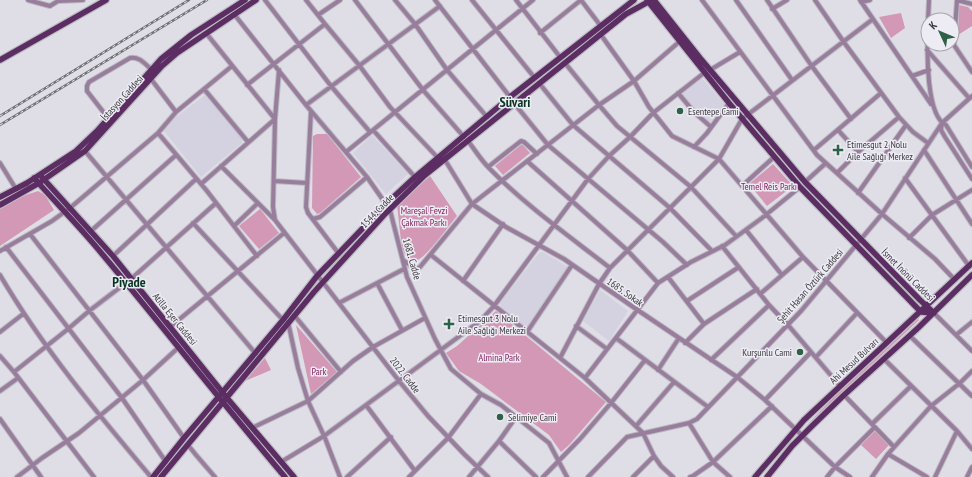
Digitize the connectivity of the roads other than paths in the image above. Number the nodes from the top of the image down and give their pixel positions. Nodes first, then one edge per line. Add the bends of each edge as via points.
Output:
1 (28, 0) edge
2 (82, 0) edge
3 (106, 0) edge
4 (245, 0) edge
5 (256, 0) edge
6 (265, 0) edge
7 (306, 0) edge
8 (340, 0) edge
9 (355, 0) edge
10 (395, 0) edge
11 (435, 0) edge
12 (472, 0) edge
13 (516, 0) edge
14 (533, 0) edge
15 (581, 0) edge
16 (634, 0) edge
17 (652, 0) edge
18 (702, 0) edge
19 (736, 0) edge
20 (767, 0) edge
21 (787, 0) edge
22 (815, 0) edge
23 (870, 0) edge
24 (929, 0) edge
25 (957, 0) edge
26 (860, 1) edge
27 (972, 4) edge
28 (440, 6) junction
29 (523, 8) junction
30 (772, 9) junction
31 (928, 12) edge
32 (234, 14) junction
33 (318, 15) junction
34 (873, 19) junction
35 (324, 24) junction
36 (414, 24) junction
37 (600, 25) junction
38 (496, 30) junction
39 (206, 33) junction
40 (540, 33) junction
41 (601, 35) junction
42 (843, 41) junction
43 (679, 42) junction
44 (299, 44) junction
45 (388, 44) junction
46 (473, 49) junction
47 (740, 52) junction
48 (927, 52) edge
49 (929, 52) edge
50 (560, 57) junction
51 (0, 60) edge
52 (565, 62) junction
53 (274, 64) junction
54 (359, 65) junction
55 (811, 65) junction
56 (232, 66) junction
57 (151, 70) junction
58 (279, 70) junction
59 (447, 70) junction
60 (929, 70) junction
61 (707, 71) junction
62 (972, 72) edge
63 (912, 76) junction
64 (534, 77) junction
65 (151, 79) junction
66 (792, 80) junction
67 (634, 81) junction
68 (539, 83) junction
69 (247, 85) junction
70 (331, 86) junction
71 (204, 89) junction
72 (423, 90) junction
73 (678, 93) junction
74 (881, 93) junction
75 (772, 95) junction
76 (510, 97) junction
77 (971, 97) edge
78 (514, 103) junction
79 (729, 103) junction
80 (306, 105) junction
81 (599, 105) junction
82 (932, 106) junction
83 (311, 111) junction
84 (176, 112) junction
85 (395, 112) junction
86 (653, 113) junction
87 (747, 115) junction
88 (487, 117) junction
89 (899, 117) junction
90 (108, 118) junction
91 (275, 119) junction
92 (742, 119) junction
93 (851, 119) junction
94 (942, 123) junction
95 (573, 125) junction
96 (906, 125) junction
97 (711, 127) junction
98 (838, 130) junction
99 (372, 131) junction
100 (158, 133) junction
101 (630, 137) junction
102 (466, 139) junction
103 (248, 142) junction
104 (928, 143) junction
105 (548, 145) junction
106 (694, 147) junction
107 (814, 150) junction
108 (924, 150) junction
109 (85, 151) junction
110 (346, 152) junction
111 (858, 152) junction
112 (176, 154) junction
113 (537, 154) junction
114 (609, 156) junction
115 (774, 157) junction
116 (438, 158) junction
117 (719, 159) junction
118 (445, 160) junction
119 (527, 161) junction
120 (0, 163) edge
121 (826, 163) junction
122 (221, 166) junction
123 (488, 167) junction
124 (972, 167) edge
125 (54, 173) junction
126 (837, 173) junction
127 (40, 175) junction
128 (107, 176) junction
129 (367, 177) junction
130 (415, 177) junction
131 (34, 178) junction
132 (905, 178) junction
133 (196, 179) junction
134 (588, 179) junction
135 (972, 179) edge
136 (44, 180) junction
137 (274, 181) junction
138 (502, 181) junction
139 (805, 182) junction
140 (39, 183) junction
141 (307, 183) junction
142 (201, 184) junction
143 (742, 186) junction
144 (691, 187) junction
145 (800, 187) junction
146 (52, 188) junction
147 (16, 189) junction
148 (972, 190) edge
149 (858, 193) junction
150 (0, 197) edge
151 (127, 200) junction
152 (957, 200) junction
153 (571, 201) junction
154 (216, 203) junction
155 (258, 203) junction
156 (386, 204) junction
157 (472, 204) junction
158 (0, 205) edge
159 (70, 208) junction
160 (670, 208) junction
161 (390, 210) junction
162 (64, 212) junction
163 (766, 214) junction
164 (882, 214) junction
165 (932, 215) junction
166 (313, 219) junction
167 (275, 220) junction
168 (193, 223) junction
169 (503, 224) junction
170 (972, 224) edge
171 (147, 225) junction
172 (554, 225) junction
173 (234, 226) junction
174 (647, 230) junction
175 (746, 230) junction
176 (91, 231) junction
177 (284, 233) junction
178 (30, 234) junction
179 (736, 236) junction
180 (909, 238) junction
181 (858, 242) junction
182 (539, 245) junction
183 (722, 246) junction
184 (6, 247) junction
185 (166, 248) junction
186 (627, 250) junction
187 (0, 251) edge
188 (712, 251) junction
189 (339, 254) junction
190 (431, 255) junction
191 (113, 256) junction
192 (257, 256) junction
193 (803, 257) junction
194 (402, 258) junction
195 (572, 264) junction
196 (687, 265) junction
197 (971, 265) edge
198 (739, 267) junction
199 (610, 268) junction
200 (404, 269) junction
201 (238, 272) junction
202 (0, 275) edge
203 (782, 275) junction
204 (972, 275) edge
205 (317, 276) junction
206 (668, 277) junction
207 (955, 280) junction
208 (129, 281) junction
209 (464, 281) junction
210 (826, 281) junction
211 (322, 282) junction
212 (377, 283) junction
213 (658, 283) junction
214 (599, 284) junction
215 (757, 289) junction
216 (760, 294) junction
217 (207, 296) junction
218 (687, 302) junction
219 (339, 303) junction
220 (769, 305) junction
221 (494, 306) junction
222 (927, 306) junction
223 (89, 310) junction
224 (637, 310) junction
225 (921, 312) junction
226 (934, 312) junction
227 (857, 313) junction
228 (23, 314) junction
229 (294, 315) junction
230 (425, 318) junction
231 (285, 321) junction
232 (972, 322) edge
233 (704, 324) junction
234 (788, 325) junction
235 (576, 326) junction
236 (170, 327) junction
237 (68, 329) junction
238 (402, 330) junction
239 (0, 332) edge
240 (527, 332) junction
241 (956, 335) junction
242 (910, 336) junction
243 (616, 338) junction
244 (679, 338) junction
245 (686, 343) junction
246 (887, 343) junction
247 (47, 347) junction
248 (179, 347) junction
249 (373, 347) junction
250 (607, 349) junction
251 (441, 351) junction
252 (972, 351) edge
253 (811, 352) junction
254 (256, 354) junction
255 (0, 356) edge
256 (560, 358) junction
257 (816, 358) junction
258 (884, 359) junction
259 (645, 360) junction
260 (711, 360) junction
261 (658, 370) junction
262 (972, 371) edge
263 (14, 372) junction
264 (341, 372) junction
265 (737, 377) junction
266 (18, 378) junction
267 (585, 378) junction
268 (143, 380) junction
269 (399, 381) junction
270 (674, 382) junction
271 (960, 383) junction
272 (840, 386) junction
273 (911, 386) junction
274 (0, 391) edge
275 (222, 392) junction
276 (481, 394) junction
277 (844, 395) junction
278 (972, 396) edge
279 (218, 397) junction
280 (122, 398) junction
281 (227, 398) junction
282 (765, 400) junction
283 (308, 401) junction
284 (222, 403) junction
285 (611, 403) junction
286 (366, 405) junction
287 (772, 406) junction
288 (931, 406) junction
289 (708, 407) junction
290 (99, 416) junction
291 (516, 417) junction
292 (0, 420) edge
293 (689, 423) junction
294 (636, 426) junction
295 (874, 426) junction
296 (252, 428) junction
297 (796, 429) junction
298 (957, 431) junction
299 (643, 433) junction
300 (802, 435) junction
301 (324, 436) junction
302 (391, 437) junction
303 (184, 438) junction
304 (448, 438) junction
305 (67, 441) junction
306 (499, 441) junction
307 (188, 445) junction
308 (894, 447) junction
309 (972, 449) edge
310 (888, 454) junction
311 (654, 456) junction
312 (559, 460) junction
313 (166, 462) junction
314 (281, 462) junction
315 (713, 462) junction
316 (33, 466) junction
317 (478, 467) junction
318 (835, 467) junction
319 (972, 467) edge
320 (415, 471) junction
321 (18, 477) edge
322 (41, 477) edge
323 (94, 477) edge
324 (152, 477) edge
325 (161, 477) edge
326 (215, 477) edge
327 (285, 477) edge
328 (294, 477) edge
329 (340, 477) edge
330 (347, 477) edge
331 (409, 477) edge
332 (469, 477) edge
333 (488, 477) edge
334 (536, 477) edge
335 (543, 477) edge
336 (567, 477) edge
337 (588, 477) edge
338 (634, 477) edge
339 (673, 477) edge
340 (690, 477) edge
341 (730, 477) edge
342 (755, 477) edge
343 (767, 477) edge
344 (827, 477) edge
345 (850, 477) edge
346 (872, 477) edge
347 (927, 477) edge
348 (935, 477) edge
349 (967, 477) edge

1 - 2 street via 50,6 58,1
3 - 51 main road
4 - 57 main road, İstasyon Caddesi via 185,40
5 - 32 main road, İstasyon Caddesi
6 - 44 street
7 - 33 street
8 - 33 street
9 - 45 street
10 - 36 street
11 - 28 street
12 - 38 street
13 - 29 street
14 - 29 street
15 - 37 street
15 - 40 street
16 - 37 main road, 1544. Cadde
17 - 41 main road, 1544. Cadde via 626,14
17 - 43 main road, İsmet İnönü Caddesi
17 - 61 main road, İsmet İnönü Caddesi
18 - 47 street
19 - 66 street
20 - 30 street
21 - 30 street
22 - 42 street
23 - 26 street
24 - 31 street
25 - 27 street
25 - 62 street via 954,45
26 - 34 street
28 - 36 street
28 - 46 street
29 - 38 street
29 - 40 street
30 - 55 street
32 - 39 main road, İstasyon Caddesi
32 - 53 street, 1681. Cadde
33 - 35 street
34 - 42 street
34 - 63 street
35 - 44 street
35 - 54 street
36 - 45 street
36 - 59 street
37 - 50 main road, 1544. Cadde
38 - 46 street
38 - 64 street
39 - 56 street
39 - 65 main road, İstasyon Caddesi via 177,53
40 - 50 street
41 - 52 main road, 1544. Cadde
41 - 67 street
42 - 55 street
42 - 74 street
43 - 61 main road, İsmet İnönü Caddesi
43 - 67 street
44 - 53 street
44 - 70 street
45 - 54 street
45 - 72 street
46 - 59 street
46 - 76 street
47 - 61 street
47 - 75 street
48 - 60 street
49 - 77 street
50 - 64 main road, 1544. Cadde
52 - 68 main road, 1544. Cadde
52 - 81 street
53 - 58 street, 1681. Cadde
53 - 69 street
54 - 70 street
54 - 85 street
55 - 66 street
55 - 93 street
56 - 69 street
56 - 71 street
57 - 90 main road, İstasyon Caddesi
57 - 90 street via 134,57 89,82 87,90
58 - 80 street, 1681. Cadde
58 - 91 street
59 - 72 street
59 - 88 street
60 - 63 street
60 - 82 street
61 - 73 street
61 - 79 main road, İsmet İnönü Caddesi
61 - 87 main road, İsmet İnönü Caddesi
63 - 82 street
64 - 76 main road, 1544. Cadde
65 - 84 street
65 - 109 main road, İstasyon Caddesi
66 - 75 street
67 - 81 street
67 - 86 street
68 - 78 main road, 1544. Cadde
68 - 95 street
69 - 91 street
70 - 80 street
70 - 99 street
71 - 84 street
71 - 103 street
72 - 85 street
72 - 102 street
73 - 86 street
73 - 97 street
74 - 89 street
74 - 93 street
75 - 87 street
75 - 107 street
76 - 88 main road, 1544. Cadde
77 - 94 street, Şehit Hasan Öztürk Caddesi
78 - 102 main road, 1544. Cadde
78 - 105 street
79 - 92 main road, İsmet İnönü Caddesi
79 - 97 street
80 - 83 street, 1681. Cadde
81 - 95 street
81 - 101 street
82 - 94 street
83 - 110 street, 1681. Cadde
83 - 141 street
84 - 100 street
85 - 99 street
85 - 116 street
86 - 101 street
86 - 106 street via 672,136
87 - 92 street
87 - 139 main road, İsmet İnönü Caddesi
88 - 102 main road, 1544. Cadde
89 - 96 street
89 - 111 street
90 - 127 main road, İstasyon Caddesi via 76,152
91 - 103 street
91 - 137 street
92 - 115 main road, İsmet İnönü Caddesi
92 - 117 street
93 - 98 street
94 - 104 street, Şehit Hasan Öztürk Caddesi
94 - 124 street via 946,125
94 - 135 street via 945,137
95 - 105 street
95 - 114 street
96 - 104 street
96 - 149 street
97 - 106 street
98 - 107 street
98 - 111 street
99 - 110 street
99 - 130 street
100 - 112 street
100 - 128 street
101 - 114 street
101 - 144 street
102 - 116 main road, 1544. Cadde
102 - 118 main road, 1544. Cadde
102 - 123 street
103 - 122 street
104 - 108 street, Şehit Hasan Öztürk Caddesi
105 - 113 street
105 - 134 street
106 - 117 street
107 - 121 street
108 - 132 street, Şehit Hasan Öztürk Caddesi
108 - 152 street
109 - 125 main road, İstasyon Caddesi
109 - 128 street
110 - 129 street, 1681. Cadde
111 - 126 street
112 - 133 street
112 - 151 street
113 - 119 street
113 - 123 street via 521,141
114 - 134 street
114 - 160 street
115 - 143 street
115 - 145 main road, İsmet İnönü Caddesi
116 - 130 main road, 1544. Cadde
117 - 143 street
117 - 144 street
118 - 157 street, 1685. Sokak
118 - 161 main road, 1544. Cadde via 425,175
119 - 138 street
119 - 153 street
120 - 147 street
121 - 126 street
121 - 139 street
122 - 142 street
122 - 155 street, 2022. Cadde
123 - 138 street
125 - 136 main road, İstasyon Caddesi
125 - 146 main road
126 - 149 street
127 - 131 main road, İstasyon Caddesi
127 - 136 main road, Atilla Eşer Caddesi
128 - 151 street
128 - 159 street
129 - 156 street, 1681. Cadde
129 - 166 street via 320,217
130 - 156 main road, 1544. Cadde
131 - 140 main road, Atilla Eşer Caddesi
131 - 147 main road, İstasyon Caddesi
132 - 164 street, Şehit Hasan Öztürk Caddesi
132 - 165 street
133 - 142 street
133 - 171 street
134 - 153 street
134 - 174 street
136 - 140 main road, İstasyon Caddesi
136 - 146 main road, Atilla Eşer Caddesi
137 - 141 street
137 - 167 street
138 - 157 street
138 - 172 street
139 - 181 main road, İsmet İnönü Caddesi
140 - 158 main road, İstasyon Caddesi
140 - 162 main road, Atilla Eşer Caddesi
141 - 166 street via 306,207
142 - 154 street
143 - 163 street
144 - 160 street
144 - 179 street
145 - 163 street
145 - 181 main road, İsmet İnönü Caddesi
146 - 159 main road, Atilla Eşer Caddesi
147 - 150 main road, İstasyon Caddesi
148 - 152 street
149 - 164 street
151 - 171 street
151 - 176 street
152 - 165 street
152 - 170 street
153 - 172 street
153 - 186 street
154 - 168 street
154 - 173 street
155 - 167 street, 2022. Cadde
155 - 173 street
156 - 161 street, 1681. Cadde
156 - 189 main road, 1544. Cadde
157 - 169 street, 1685. Sokak
157 - 190 street
159 - 162 street
159 - 176 main road, Atilla Eşer Caddesi
160 - 174 street
160 - 188 street
161 - 194 street, 1681. Cadde
161 - 211 main road, 1544. Cadde
162 - 178 street
162 - 208 main road, Atilla Eşer Caddesi
163 - 175 street
163 - 193 street
164 - 180 street
164 - 181 street, Şehit Hasan Öztürk Caddesi
165 - 180 street
165 - 197 street
166 - 189 street
167 - 177 street, 2022. Cadde
168 - 185 street
168 - 201 street
169 - 182 street, 1685. Sokak
169 - 209 street
171 - 185 street
171 - 191 street
172 - 182 street
172 - 199 street
173 - 192 street
174 - 186 street
174 - 196 street
175 - 179 street
175 - 203 street
176 - 191 main road, Atilla Eşer Caddesi
177 - 192 street
177 - 205 street, 2022. Cadde
178 - 184 street
178 - 223 street
179 - 183 street
180 - 207 street via 935,259
181 - 210 street, Şehit Hasan Öztürk Caddesi
181 - 222 main road, İsmet İnönü Caddesi
181 - 225 main road, İsmet İnönü Caddesi
182 - 195 street, 1685. Sokak
182 - 221 street
183 - 188 street
183 - 198 street
184 - 187 street
184 - 237 street
185 - 208 street
185 - 217 street
186 - 199 street
186 - 213 street
188 - 196 street
189 - 205 main road, 1544. Cadde
190 - 194 street via 415,269
190 - 209 street
191 - 208 main road, Atilla Eşer Caddesi
192 - 201 street
193 - 203 street
193 - 210 street
194 - 200 street, 1681. Cadde
195 - 214 street, 1685. Sokak
195 - 240 street
196 - 206 street
197 - 207 main road, Ahi Mesud Bulvarı
198 - 215 street
198 - 218 street
199 - 214 street
200 - 212 street
200 - 230 street, 1681. Cadde
201 - 217 street
201 - 231 street
202 - 228 street
203 - 216 street
204 - 226 main road, Ahi Mesud Bulvarı
205 - 211 street, 2022. Cadde
205 - 231 main road, 1544. Cadde
206 - 213 street
206 - 218 street
207 - 222 main road, Ahi Mesud Bulvarı
208 - 223 street
208 - 236 main road, Atilla Eşer Caddesi
208 - 248 main road, Atilla Eşer Caddesi
209 - 221 street
210 - 227 street
210 - 234 street, Şehit Hasan Öztürk Caddesi
211 - 219 street, 2022. Cadde
211 - 229 main road, 1544. Cadde
212 - 219 street
212 - 238 street
213 - 224 street
214 - 224 street, 1685. Sokak
214 - 235 street
215 - 216 street
215 - 233 street
216 - 220 street
217 - 236 street
217 - 254 street
218 - 233 street
219 - 249 street, 2022. Cadde
220 - 234 street
220 - 260 street
221 - 240 street
221 - 251 street via 480,321
222 - 225 main road, Ahi Mesud Bulvarı
222 - 226 main road, İsmet İnönü Caddesi
223 - 237 street
223 - 268 street
224 - 243 street
224 - 244 street, 1685. Sokak
225 - 226 main road, İsmet İnönü Caddesi
225 - 246 main road, Ahi Mesud Bulvarı
226 - 241 street
226 - 242 main road, Ahi Mesud Bulvarı
227 - 246 street
227 - 257 street
228 - 239 street
228 - 247 street
229 - 231 main road, 1544. Cadde
229 - 264 street
230 - 238 street
230 - 251 street, 1681. Cadde
231 - 254 main road, 1544. Cadde
231 - 281 main road, 1544. Cadde
231 - 283 street
232 - 241 street
233 - 245 street
234 - 253 street
234 - 265 street, Şehit Hasan Öztürk Caddesi
235 - 250 street
235 - 256 street
236 - 275 main road, Atilla Eşer Caddesi
237 - 247 street
237 - 280 street
238 - 249 street
240 - 256 street
241 - 252 street
242 - 258 main road, Ahi Mesud Bulvarı
242 - 271 street via 956,382
243 - 250 street
243 - 259 street
244 - 245 street, 1685. Sokak
244 - 261 street
245 - 260 street, 1685. Sokak
246 - 272 main road, Ahi Mesud Bulvarı
247 - 263 street
247 - 290 street
248 - 268 street
248 - 279 main road, Atilla Eşer Caddesi
249 - 264 street
249 - 269 street, 2022. Cadde
250 - 267 street
251 - 269 street
251 - 276 street, 1681. Cadde via 451,370
253 - 257 street
253 - 282 street
254 - 275 main road, 1544. Cadde
255 - 263 street
256 - 267 street
257 - 272 street
258 - 273 street
258 - 277 main road, Ahi Mesud Bulvarı
259 - 261 street
259 - 285 street
260 - 265 street, 1685. Sokak
261 - 270 street
262 - 271 street
263 - 266 street
264 - 283 street
265 - 282 street, 1685. Sokak
265 - 289 street, Şehit Hasan Öztürk Caddesi
266 - 274 street
266 - 305 street
267 - 285 street
268 - 280 street
268 - 303 street
269 - 286 street
269 - 304 street, 2022. Cadde
270 - 289 street
270 - 294 street
271 - 278 street
271 - 288 street
272 - 297 main road, Ahi Mesud Bulvarı
273 - 288 street
273 - 295 street
275 - 279 main road, 1544. Cadde
275 - 281 main road, Atilla Eşer Caddesi
276 - 291 street, 1681. Cadde
276 - 304 street
277 - 295 street
277 - 300 main road, Ahi Mesud Bulvarı
279 - 284 main road, Atilla Eşer Caddesi
279 - 303 main road, 1544. Cadde
280 - 290 street
280 - 313 street
281 - 284 main road, 1544. Cadde
281 - 296 main road, Atilla Eşer Caddesi
282 - 287 street, 1685. Sokak
283 - 296 street
283 - 301 street
284 - 307 main road, 1544. Cadde
284 - 327 main road, Atilla Eşer Caddesi
285 - 294 street
285 - 312 street
286 - 301 street
286 - 302 street
287 - 297 street, 1685. Sokak
287 - 315 street
288 - 298 street
288 - 308 street
289 - 293 street, Şehit Hasan Öztürk Caddesi via 697,419
290 - 305 street
290 - 324 street
291 - 306 street
291 - 312 street, 1681. Cadde via 549,442
292 - 316 street
293 - 299 street, Şehit Hasan Öztürk Caddesi
293 - 315 street
294 - 299 street
295 - 308 street
295 - 318 street
296 - 314 main road, Atilla Eşer Caddesi
297 - 300 street, 1685. Sokak
297 - 342 main road, Ahi Mesud Bulvarı
298 - 309 street
298 - 348 street
299 - 311 street
299 - 337 street, Şehit Hasan Öztürk Caddesi via 627,437
300 - 318 street, 1685. Sokak
300 - 343 main road, Ahi Mesud Bulvarı
301 - 314 street
301 - 329 street
302 - 320 street
302 - 330 street
303 - 313 main road, 1544. Cadde
304 - 317 street, 2022. Cadde
304 - 320 street
305 - 316 street
305 - 323 street
306 - 317 street
306 - 334 street
307 - 325 main road, 1544. Cadde
307 - 326 street
308 - 310 street
310 - 346 street
310 - 347 street
311 - 338 street
311 - 339 street
312 - 335 street
312 - 336 street, 1681. Cadde
313 - 324 main road, 1544. Cadde
314 - 328 main road, Atilla Eşer Caddesi
315 - 340 street
315 - 341 street
316 - 321 street
316 - 322 street
317 - 332 street
317 - 333 street, 2022. Cadde
318 - 344 street
318 - 345 street, 1685. Sokak
319 - 349 street
320 - 331 street

